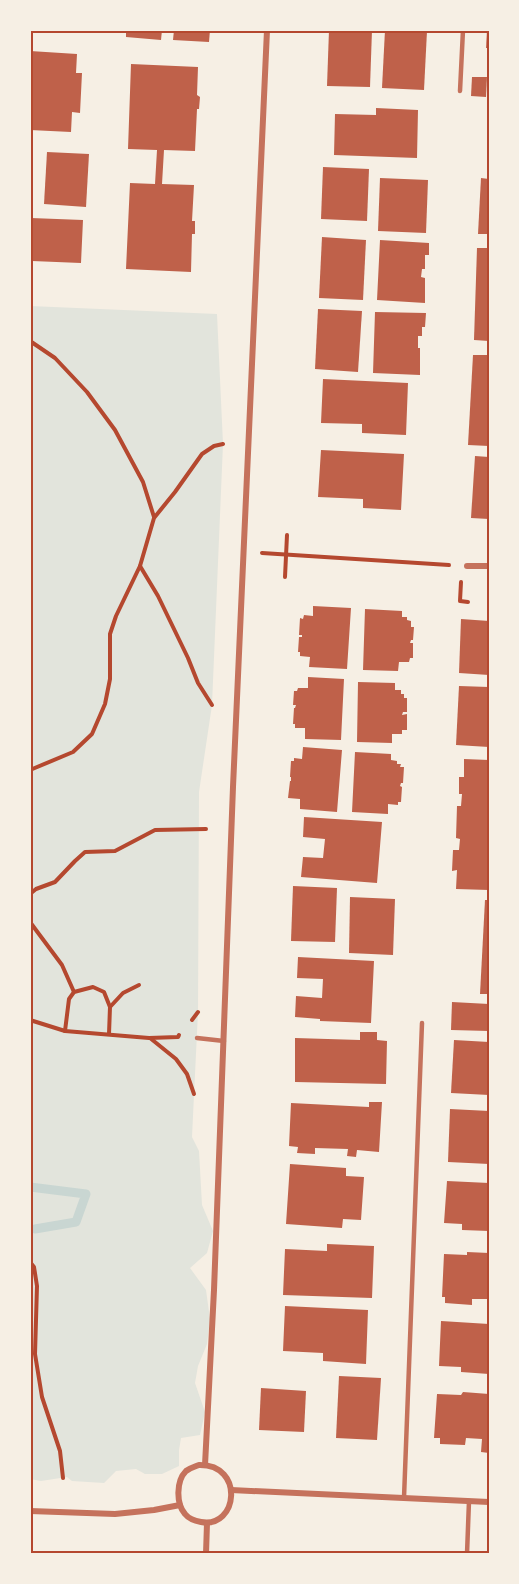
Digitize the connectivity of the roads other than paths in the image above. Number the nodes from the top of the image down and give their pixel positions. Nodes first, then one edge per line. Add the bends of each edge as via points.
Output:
1 (267, 30) edge
2 (463, 30) edge
3 (460, 91) dead end
4 (467, 566) dead end
5 (489, 566) edge
6 (422, 1023) dead end
7 (197, 1038) dead end
8 (224, 1041) junction
9 (205, 1465) junction
10 (231, 1490) junction
11 (404, 1498) junction
12 (469, 1501) junction
13 (489, 1502) edge
14 (180, 1505) junction
15 (30, 1511) edge
16 (207, 1523) junction
17 (206, 1554) edge
18 (466, 1554) edge

1 - 8 street
2 - 3 lane
4 - 5 street
6 - 11 lane
7 - 8 lane
8 - 9 street
9 - 10 street via 220,1470
9 - 14 street via 185,1472 180,1480
10 - 11 street
10 - 16 street via 230,1506 225,1513
11 - 12 street
12 - 13 street
12 - 18 lane
14 - 15 street via 115,1514
14 - 16 street via 190,1519
16 - 17 street

